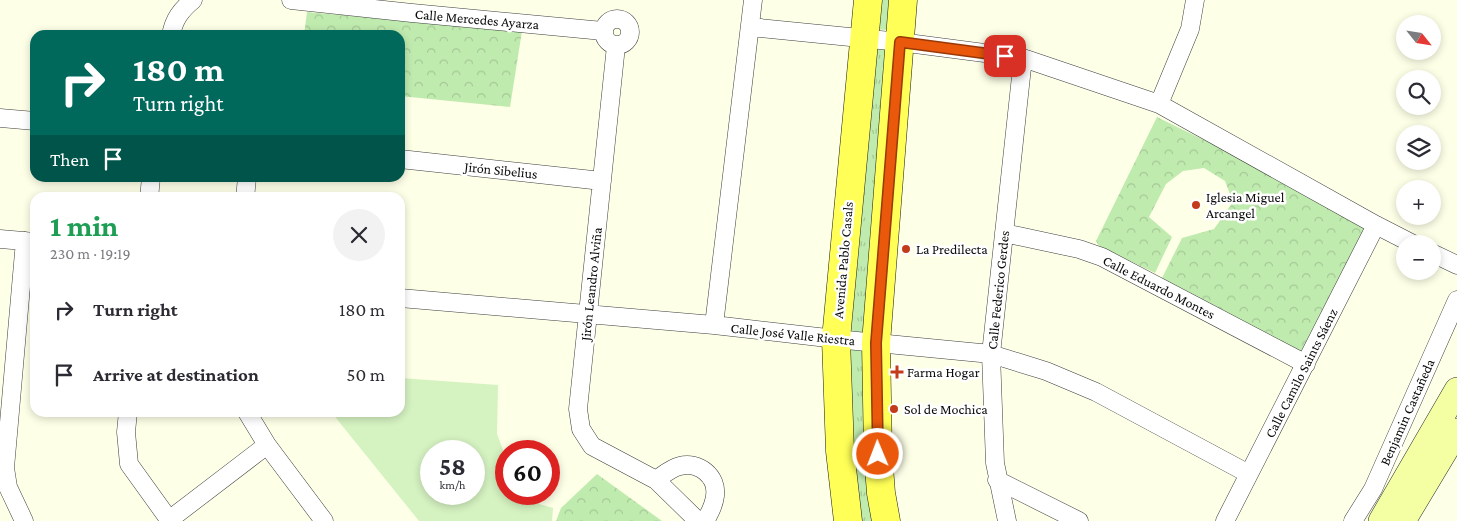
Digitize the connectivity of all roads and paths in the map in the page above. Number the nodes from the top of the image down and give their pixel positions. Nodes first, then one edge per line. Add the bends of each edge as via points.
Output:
1 (193, 0) edge
2 (292, 0) edge
3 (752, 0) edge
4 (868, 0) edge
5 (903, 0) edge
6 (1195, 0) edge
7 (413, 7) edge
8 (750, 27) junction
9 (172, 30) edge
10 (604, 31) junction
11 (865, 38) junction
12 (900, 42) junction
13 (616, 46) junction
14 (1023, 58) junction
15 (1159, 104) junction
16 (0, 118) edge
17 (30, 121) edge
18 (405, 160) edge
19 (602, 181) junction
20 (1376, 225) junction
21 (1004, 234) junction
22 (1396, 235) edge
23 (0, 239) edge
24 (30, 242) edge
25 (1441, 258) edge
26 (1457, 266) edge
27 (405, 298) edge
28 (1457, 300) edge
29 (588, 314) junction
30 (714, 325) junction
31 (836, 339) junction
32 (876, 343) junction
33 (991, 354) junction
34 (1306, 364) junction
35 (7, 370) edge
36 (1457, 390) edge
37 (128, 417) edge
38 (250, 417) edge
39 (1455, 437) edge
40 (267, 445) junction
41 (1249, 474) junction
42 (656, 480) junction
43 (997, 480) junction
44 (1032, 497) junction
45 (170, 520) edge
46 (24, 521) edge
47 (324, 521) edge
48 (698, 521) edge
49 (705, 521) edge
50 (848, 521) edge
51 (886, 521) edge
52 (1007, 521) edge
53 (1080, 521) edge
54 (1225, 521) edge
55 (1353, 521) edge
56 (1381, 521) edge
57 (1402, 521) edge

1 - 9 street via 182,10
2 - 7 street, Calle Mercedes Ayarza
3 - 8 street
4 - 11 main road, Avenida Pablo Casals
5 - 12 main road
6 - 15 street via 1190,29
7 - 10 street, Calle Mercedes Ayarza
8 - 11 street
8 - 30 street
10 - 13 street via 609,44
10 - 13 street via 606,24 613,19 621,19 627,24 629,38
11 - 12 street
11 - 31 main road, Avenida Pablo Casals
12 - 14 street
12 - 32 main road
13 - 19 street, Jirón Leandro Alviña
14 - 15 street
14 - 21 street, Calle Federico Gerdes
15 - 20 street
16 - 17 street
18 - 19 street, Jirón Sibelius
19 - 29 street, Jirón Leandro Alviña
20 - 22 street
20 - 34 street, Calle Camilo Saints Sáenz
21 - 33 street, Calle Federico Gerdes
21 - 34 street, Calle Eduardo Montes via 1079,249 1102,257
23 - 24 street
24 - 35 street
25 - 26 street
27 - 29 street, Calle José Valle Riestra
28 - 55 street, Benjamin Castañeda via 1373,489
29 - 30 street, Calle José Valle Riestra
29 - 42 street, Jirón Leandro Alviña via 578,409 581,429 592,446
30 - 31 street, Calle José Valle Riestra
31 - 32 street, Calle José Valle Riestra
31 - 50 main road, Avenida Pablo Casals via 840,451
32 - 33 street, Calle José Valle Riestra
32 - 51 main road via 878,454
33 - 41 street, Calle José Valle Riestra via 1046,371 1096,392
33 - 43 street, Calle Federico Gerdes
34 - 41 street, Calle Camilo Saints Sáenz
35 - 46 street via 5,468 8,486
36 - 56 main road
37 - 45 street via 129,464
38 - 40 street
39 - 57 main road
40 - 45 street
40 - 47 street
41 - 54 street, Calle Camilo Saints Sáenz
42 - 48 street, Jirón Leandro Alviña
42 - 49 street via 678,466 700,467 714,483 716,494
43 - 44 street
43 - 52 street, Calle Federico Gerdes
44 - 52 street via 1022,498 1014,504 1008,512
44 - 53 street

